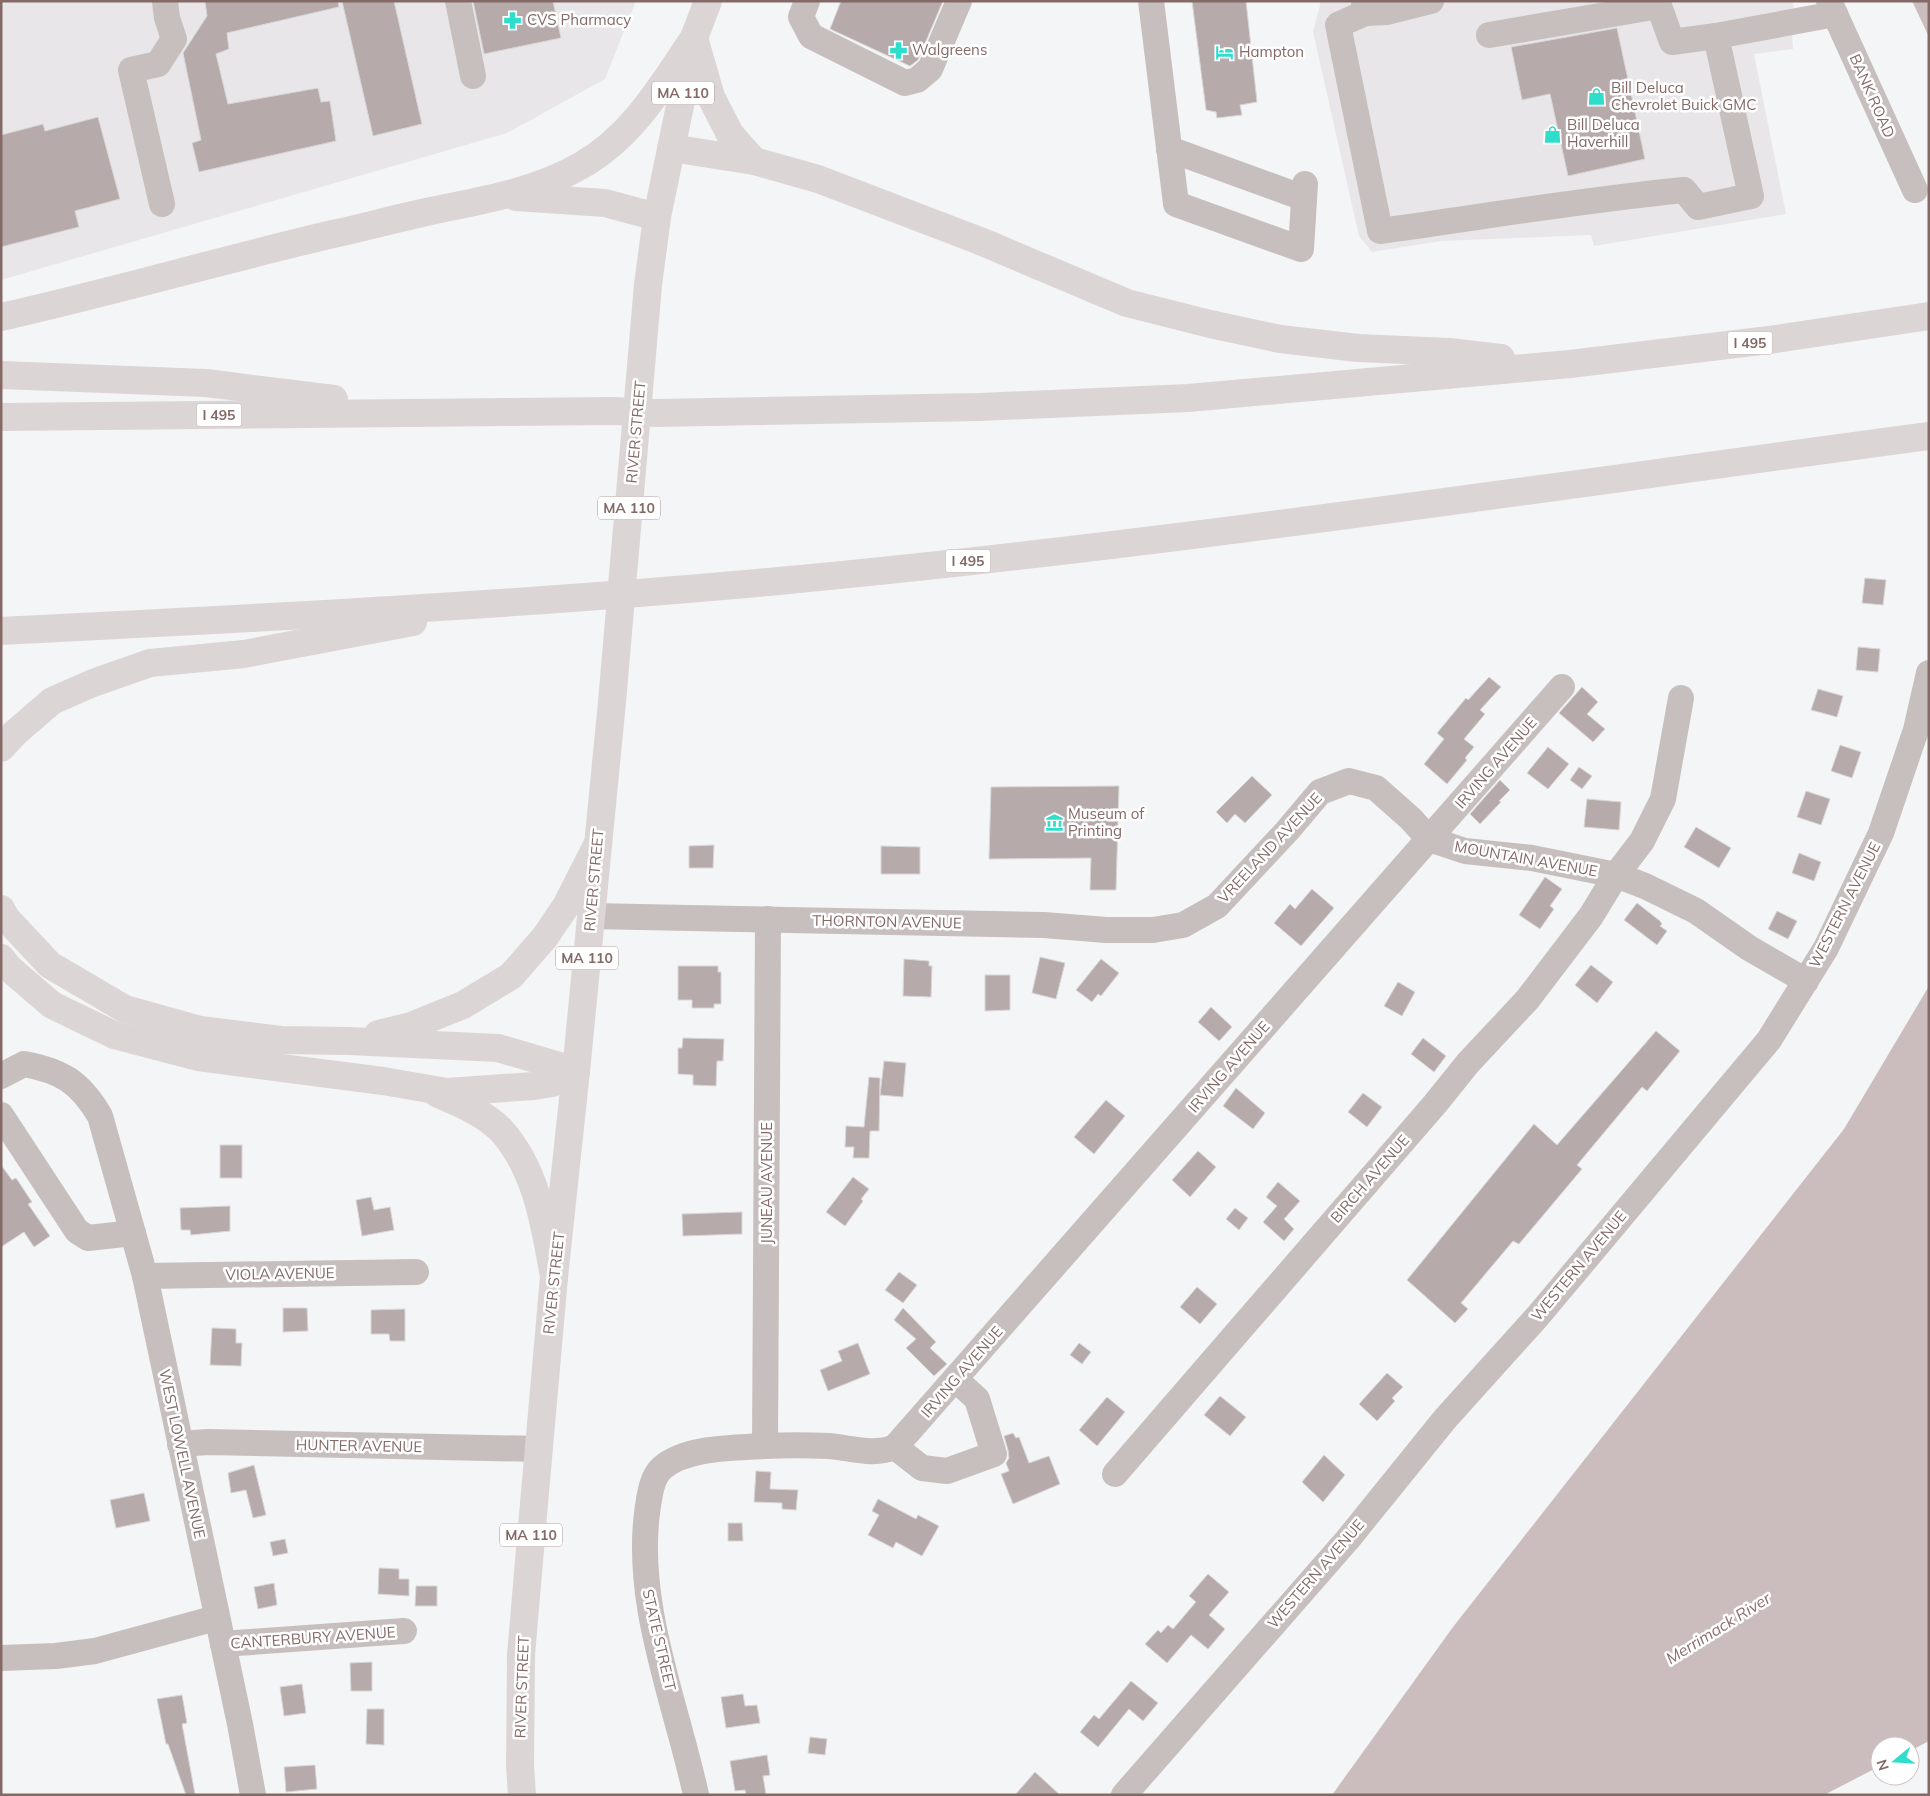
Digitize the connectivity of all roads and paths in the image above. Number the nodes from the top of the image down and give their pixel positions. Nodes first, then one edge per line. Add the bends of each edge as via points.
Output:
1 (165, 1) edge
2 (458, 1) edge
3 (708, 1) edge
4 (959, 1) edge
5 (1151, 1) edge
6 (1431, 1) edge
7 (1364, 7) edge
8 (1832, 7) edge
9 (804, 9) edge
10 (1489, 35) dead end
11 (1716, 36) junction
12 (694, 38) junction
13 (473, 76) dead end
14 (671, 148) junction
15 (1169, 149) junction
16 (754, 161) junction
17 (1915, 190) dead end
18 (504, 197) junction
19 (162, 204) dead end
20 (657, 217) junction
21 (1929, 316) edge
22 (1, 317) edge
23 (1570, 364) junction
24 (1, 375) edge
25 (437, 412) junction
26 (1, 417) edge
27 (1929, 436) edge
28 (522, 601) junction
29 (1, 631) edge
30 (1929, 673) edge
31 (1562, 687) dead end
32 (1681, 698) dead end
33 (1, 748) edge
34 (1429, 839) junction
35 (597, 845) junction
36 (1616, 876) junction
37 (1, 909) edge
38 (591, 916) junction
39 (768, 920) junction
40 (1183, 925) joint
41 (1, 958) edge
42 (1806, 981) junction
43 (350, 1040) junction
44 (576, 1071) junction
45 (1, 1076) edge
46 (425, 1088) junction
47 (1, 1115) edge
48 (133, 1233) junction
49 (416, 1272) dead end
50 (145, 1276) junction
51 (554, 1277) junction
52 (955, 1379) junction
53 (180, 1444) junction
54 (765, 1446) junction
55 (895, 1447) junction
56 (539, 1449) junction
57 (1115, 1474) dead end
58 (216, 1618) junction
59 (404, 1631) dead end
60 (223, 1644) junction
61 (1, 1658) edge
62 (253, 1795) edge
63 (522, 1795) edge
64 (696, 1795) edge
65 (1124, 1795) edge

1 - 19 street via 174,39 158,64 131,70
2 - 13 street
3 - 12 main road, RIVER STREET / MA 110
4 - 9 street via 930,69 917,80 906,83 811,36
5 - 15 street
6 - 7 street via 1386,12
7 - 11 street via 1338,26 1380,231 1610,197 1684,190 1698,208 1751,196
8 - 11 street
8 - 17 street, BANK ROAD
10 - 11 street via 1659,6 1672,42
12 - 14 main road, RIVER STREET / MA 110
12 - 16 main road via 711,97 730,134
12 - 18 main road via 652,99 617,142 582,166
14 - 16 main road
14 - 20 main road, RIVER STREET / MA 110
15 - 15 street via 1305,191 1301,249 1176,204
16 - 23 main road via 818,179 980,241 1127,303 1210,324 1280,339 1358,348 1449,352
18 - 20 main road via 605,203
18 - 22 main road via 311,239
20 - 35 main road, RIVER STREET / MA 110
21 - 23 main road, I 495 via 1769,340
23 - 25 main road, I 495 via 1188,398 980,408 656,413
24 - 25 main road via 206,383
25 - 26 main road, I 495
27 - 28 main road, I 495 via 1083,549 778,581
28 - 29 main road, I 495
28 - 33 main road via 244,654 150,663 52,701
30 - 42 street, WESTERN AVENUE via 1916,730 1881,833 1826,948
31 - 34 street, IRVING AVENUE
32 - 36 street, BIRCH AVENUE via 1663,799 1642,841
34 - 36 street, MOUNTAIN AVENUE via 1465,851 1532,858
34 - 40 street, VREELAND AVENUE via 1376,788 1349,780 1320,792 1217,906
34 - 52 street, IRVING AVENUE
35 - 38 main road, RIVER STREET / MA 110
35 - 43 main road via 566,906 545,937 511,976 464,1005 411,1026
36 - 42 street, MOUNTAIN AVENUE via 1696,911 1749,948
36 - 57 street, BIRCH AVENUE via 1591,916 1528,1000 1468,1063
37 - 43 main road via 50,965 124,1009 200,1030 282,1040
38 - 39 street, THORNTON AVENUE
38 - 44 main road, RIVER STREET / MA 110
39 - 40 street, THORNTON AVENUE via 1044,925 1106,930 1152,930
39 - 54 street, JUNEAU AVENUE
41 - 46 main road via 52,1005 114,1035 198,1057
42 - 65 street, WESTERN AVENUE via 1769,1040 1537,1318 1445,1418 1348,1539
43 - 44 main road via 498,1048
44 - 46 main road via 552,1083 534,1086 447,1092
44 - 51 main road, RIVER STREET / MA 110
45 - 48 street, WEST LOWELL AVENUE via 24,1064 50,1070 66,1077 90,1100 100,1116
46 - 51 main road via 473,1110 500,1130 524,1163 543,1216
47 - 48 street via 77,1231 88,1238
48 - 50 street, WEST LOWELL AVENUE
49 - 50 street, VIOLA AVENUE
50 - 53 street, WEST LOWELL AVENUE
51 - 56 main road, RIVER STREET / MA 110
52 - 55 street, IRVING AVENUE
52 - 55 street via 977,1399 994,1454 948,1471 922,1468
53 - 56 street, HUNTER AVENUE
53 - 58 street, WEST LOWELL AVENUE
54 - 55 street, STATE STREET via 828,1446 877,1452
54 - 64 street, STATE STREET via 701,1452 672,1461 654,1480 646,1515 644,1552 651,1617
56 - 63 main road, RIVER STREET / MA 110 via 521,1655
58 - 60 street, WEST LOWELL AVENUE
58 - 61 street via 95,1651
59 - 60 street, CANTERBURY AVENUE
60 - 62 street, WEST LOWELL AVENUE

